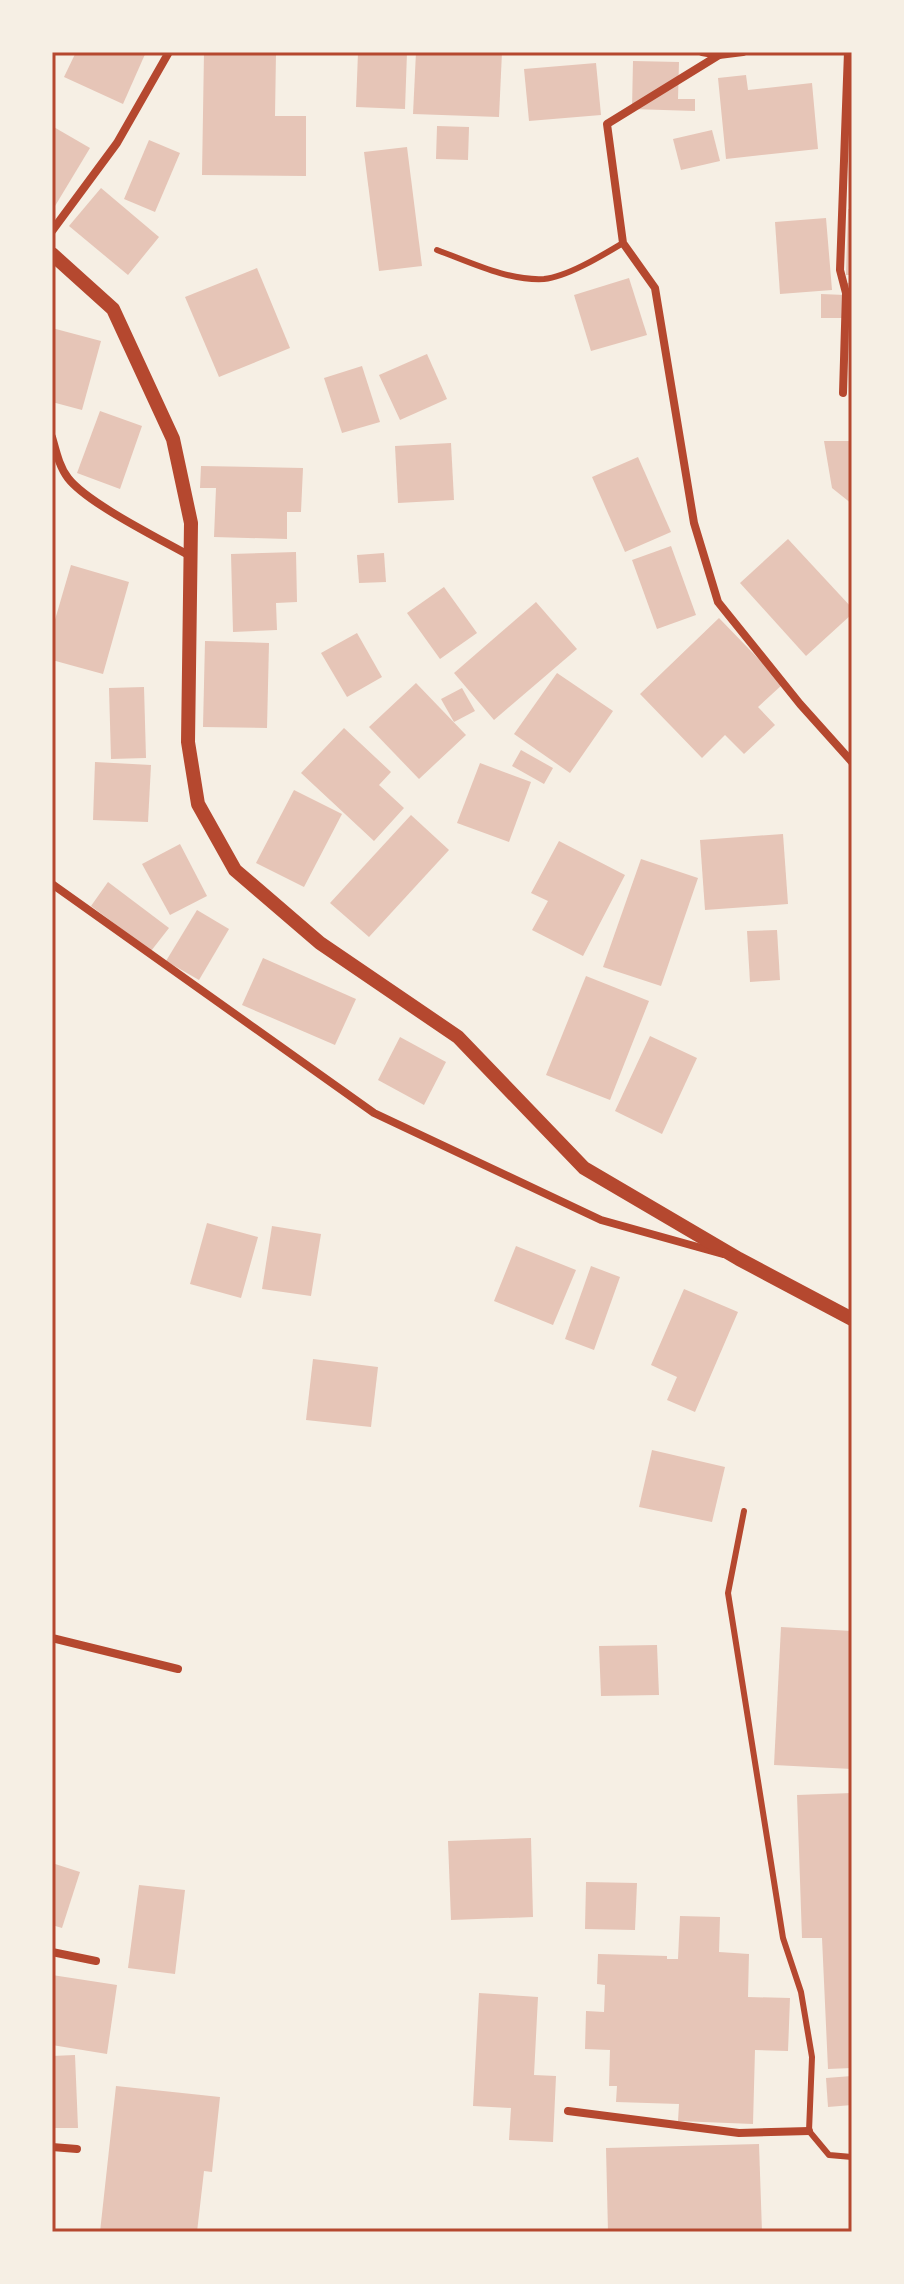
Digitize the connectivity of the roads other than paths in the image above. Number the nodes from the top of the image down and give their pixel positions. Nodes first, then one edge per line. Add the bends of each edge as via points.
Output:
1 (169, 52) edge
2 (702, 52) edge
3 (743, 52) edge
4 (848, 52) edge
5 (719, 55) junction
6 (52, 231) edge
7 (623, 243) junction
8 (437, 250) dead end
9 (52, 254) edge
10 (843, 393) dead end
11 (52, 437) edge
12 (191, 557) junction
13 (852, 762) edge
14 (52, 884) edge
15 (739, 1259) junction
16 (852, 1319) edge
17 (744, 1511) dead end
18 (52, 1638) edge
19 (178, 1669) dead end
20 (52, 1952) edge
21 (96, 1961) dead end
22 (568, 2111) dead end
23 (809, 2131) junction
24 (52, 2147) edge
25 (77, 2149) dead end
26 (852, 2157) edge

1 - 6 street via 117,143
2 - 5 street
3 - 5 street
4 - 10 street via 840,270 846,293
5 - 7 street via 607,124
7 - 8 lane via 545,279 500,273
7 - 13 street via 655,288 694,523 718,602
9 - 12 street via 113,309 173,439 191,523
11 - 12 street via 71,482
12 - 15 street via 188,742 198,804 235,870 320,943 458,1037 584,1168
14 - 15 street via 374,1113 601,1220
15 - 16 street
17 - 23 lane via 728,1593 783,1938 801,1992 812,2057
18 - 19 street
20 - 21 street
22 - 23 street via 739,2133
23 - 26 lane via 829,2155
24 - 25 street

